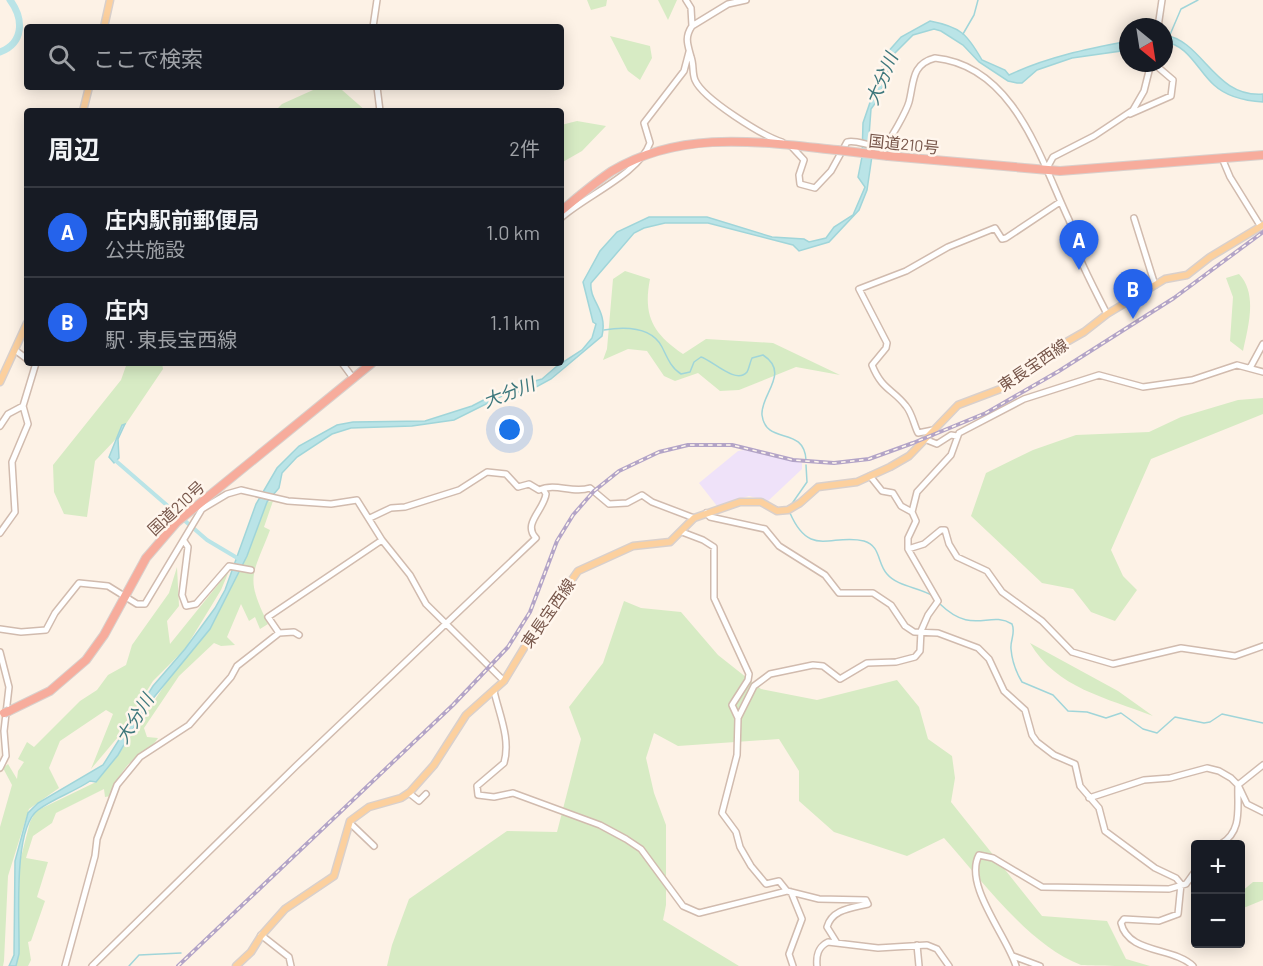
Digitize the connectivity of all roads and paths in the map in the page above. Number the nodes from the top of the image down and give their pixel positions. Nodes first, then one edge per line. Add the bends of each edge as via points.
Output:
1 (110, 0) edge
2 (377, 0) edge
3 (686, 0) edge
4 (746, 0) edge
5 (1162, 0) edge
6 (1159, 18) edge
7 (105, 24) edge
8 (373, 24) edge
9 (692, 26) junction
10 (689, 52) junction
11 (1149, 72) edge
12 (1164, 72) edge
13 (88, 90) edge
14 (377, 90) edge
15 (84, 108) edge
16 (380, 108) edge
17 (1124, 118) junction
18 (789, 145) junction
19 (1263, 154) edge
20 (643, 156) junction
21 (1222, 158) junction
22 (1047, 170) junction
23 (1060, 202) junction
24 (564, 209) edge
25 (564, 216) edge
26 (1134, 218) dead end
27 (1262, 226) edge
28 (1155, 285) junction
29 (1107, 314) junction
30 (24, 330) edge
31 (1263, 344) edge
32 (15, 350) junction
33 (24, 356) edge
34 (34, 366) edge
35 (344, 366) edge
36 (368, 366) edge
37 (1250, 368) junction
38 (1263, 372) edge
39 (353, 378) junction
40 (0, 382) edge
41 (23, 406) junction
42 (0, 426) edge
43 (938, 428) junction
44 (957, 436) junction
45 (927, 440) junction
46 (870, 476) junction
47 (543, 489) junction
48 (912, 512) junction
49 (706, 513) junction
50 (370, 518) junction
51 (694, 518) junction
52 (682, 532) junction
53 (0, 533) edge
54 (382, 540) junction
55 (184, 541) junction
56 (908, 549) junction
57 (251, 570) dead end
58 (124, 596) junction
59 (446, 623) junction
60 (0, 629) edge
61 (921, 632) junction
62 (279, 633) junction
63 (299, 635) dead end
64 (1263, 646) edge
65 (0, 652) edge
66 (504, 681) junction
67 (494, 691) junction
68 (4, 713) edge
69 (738, 718) junction
70 (1263, 765) edge
71 (0, 768) edge
72 (1238, 785) junction
73 (409, 793) junction
74 (426, 794) dead end
75 (1089, 798) junction
76 (1263, 812) edge
77 (350, 823) junction
78 (1229, 840) edge
79 (374, 846) dead end
80 (1191, 877) edge
81 (1181, 884) junction
82 (789, 891) junction
83 (261, 935) junction
84 (837, 943) junction
85 (917, 945) junction
86 (1012, 956) junction
87 (1191, 965) edge
88 (65, 966) edge
89 (92, 966) edge
90 (236, 966) edge
91 (291, 966) edge
92 (793, 966) edge
93 (816, 966) edge
94 (919, 966) edge
95 (950, 966) edge
96 (1016, 966) edge
97 (1040, 966) edge

1 - 7 main road
2 - 8 street
3 - 9 street via 691,8
4 - 9 street via 728,4
5 - 6 street
9 - 10 street via 687,40
10 - 18 street via 695,80 701,88 752,129
10 - 20 street via 684,70 644,123 650,143
11 - 17 street via 1143,95
12 - 17 street via 1173,80 1171,96
13 - 15 main road
14 - 16 street
17 - 22 street via 1053,157
18 - 20 highway, 国道210号 via 699,142
18 - 22 highway, 国道210号, bridge
18 - 22 street via 804,159 800,184 813,188 826,178 847,142 877,145 888,141 907,107 914,73 927,61 938,58 970,69 999,92 1027,124
19 - 21 highway, 国道210号
20 - 24 highway, 国道210号 via 606,175
20 - 25 street
21 - 22 highway, 国道210号
21 - 27 street
22 - 23 street
23 - 29 street via 1076,248
23 - 43 street via 1006,238 1002,239 996,228 859,289 887,343 872,364 875,373 884,388 907,406 918,434
26 - 28 street
27 - 28 main road, 東長宝西線 via 1187,275
28 - 29 main road, 東長宝西線
29 - 43 main road, 東長宝西線 via 1035,360 1003,388 958,405
30 - 32 main road
31 - 37 street
32 - 33 street
32 - 40 main road
34 - 41 street
35 - 39 street
36 - 39 highway, 国道210号
37 - 38 street
37 - 44 street via 1237,365 1192,380 1150,387 1099,375 1090,377 1024,399
39 - 58 highway, 国道210号 via 177,522 146,558
41 - 42 street via 8,414
41 - 53 street via 28,424 12,462 15,512
43 - 45 main road, 東長宝西線
44 - 45 street via 951,435 937,444
44 - 48 street via 951,455 917,492
45 - 46 main road, 東長宝西線 via 909,456
46 - 48 street via 882,491 893,493 901,506
46 - 49 main road, 東長宝西線 via 818,487 788,510 777,511 748,500
47 - 50 street via 529,484 518,487 506,474 487,472 459,490 394,507
47 - 51 street via 550,485 590,488 609,504 642,495
47 - 59 street via 545,501 530,526 536,538
48 - 56 street via 916,521 908,538
49 - 51 main road, 東長宝西線
49 - 61 street via 765,529 779,546 825,574 842,595 873,593 891,605 905,626
50 - 54 street
50 - 55 street via 359,500 331,504 236,490 205,506
51 - 52 main road, 東長宝西線
52 - 66 main road, 東長宝西線 via 670,542 633,546 578,571
52 - 69 street via 714,548 714,598 749,674 732,705
54 - 59 street via 410,575 426,604
54 - 62 street via 268,617
55 - 57 street via 189,547 184,605 196,604 229,566
55 - 58 street via 147,602 139,605
56 - 61 street via 938,600
56 - 64 street via 920,547 945,530 957,557 987,571 1002,592 1042,621 1072,652 1105,663 1131,661 1181,648 1235,656
58 - 60 street via 108,586 79,583 46,630
58 - 68 highway, 国道210号 via 100,641 78,669 50,691
59 - 66 street
59 - 89 street
61 - 69 street via 920,651 915,657 867,663 840,679 823,666 813,664 770,674 754,686
61 - 75 street via 960,640 984,653 1004,691 1024,710 1032,735 1054,755 1075,764 1080,786
62 - 63 street
62 - 88 street via 237,666 189,725 140,757 117,785 97,839 96,856
65 - 71 street via 9,687 4,731 6,756
66 - 67 main road, 東長宝西線
67 - 73 main road, 東長宝西線 via 466,715 434,765
67 - 82 street via 504,728 506,758 477,786 478,795 513,793 600,825 626,839 641,849 683,906 693,912
69 - 82 street via 740,740 722,813 763,882 779,881
70 - 72 street
72 - 75 street via 1219,771 1207,768 1144,780
72 - 76 street via 1246,804
72 - 78 street via 1237,823
73 - 74 street via 419,801
73 - 77 main road, 東長宝西線 via 369,807
75 - 81 street via 1099,808 1105,831
77 - 79 street
77 - 83 main road via 334,876 292,903
80 - 81 street
81 - 86 street via 1145,890 1042,887 993,858 978,855 974,865 978,885
81 - 87 street via 1180,909 1172,918 1124,920 1121,926 1138,944
82 - 84 street via 819,898 866,900 868,904 841,911 829,920 827,927
82 - 92 street via 801,919 789,954
83 - 90 main road
83 - 91 street via 289,957
84 - 85 street via 878,948
84 - 93 street via 828,942 820,947
85 - 94 street
85 - 95 street via 933,947
86 - 96 street
86 - 97 street

